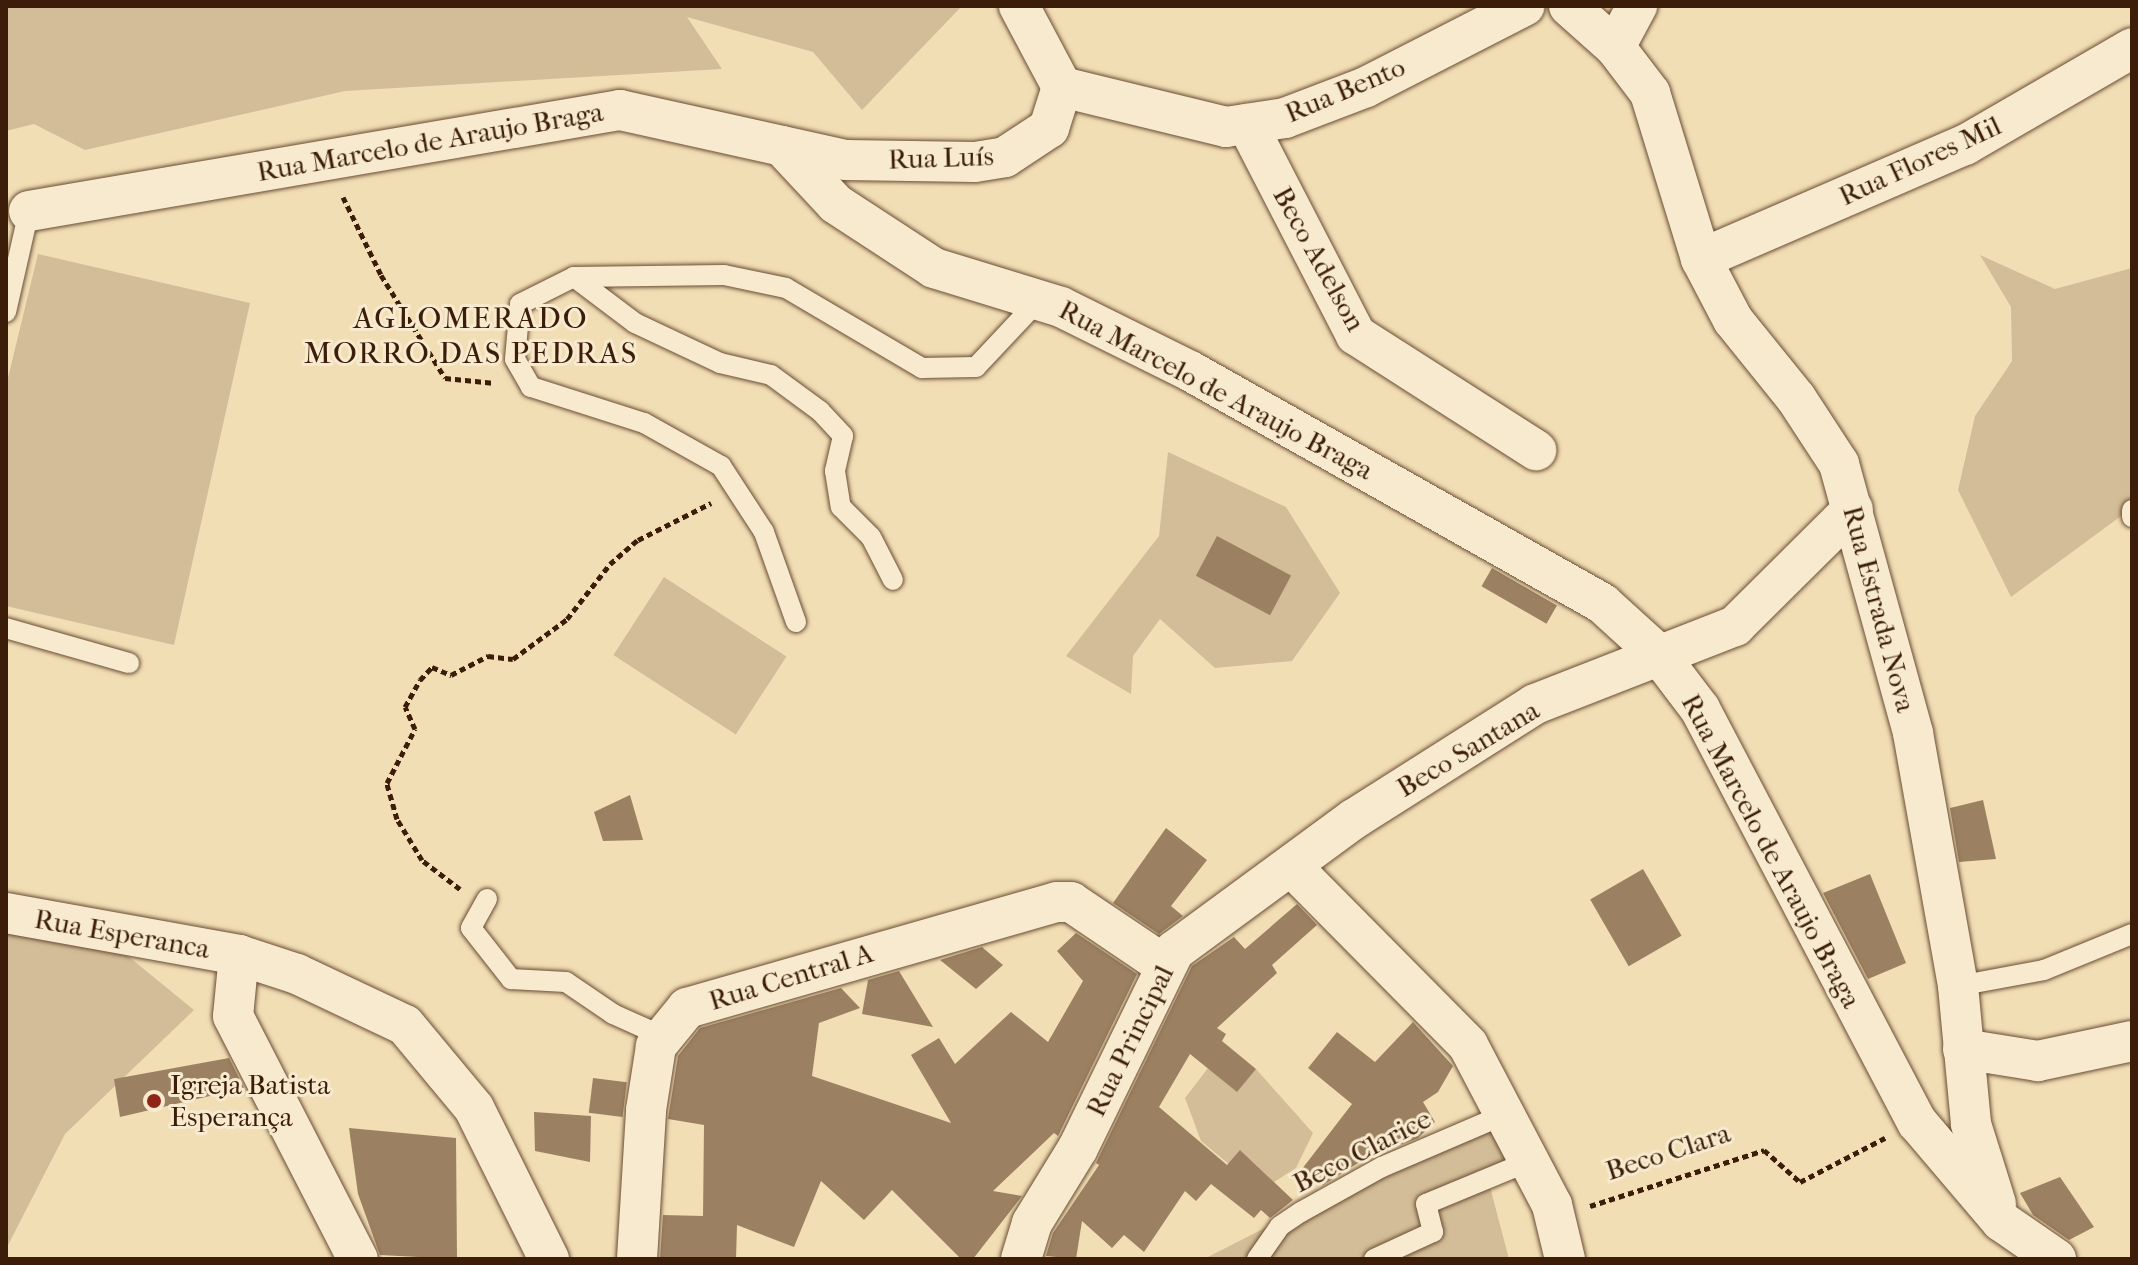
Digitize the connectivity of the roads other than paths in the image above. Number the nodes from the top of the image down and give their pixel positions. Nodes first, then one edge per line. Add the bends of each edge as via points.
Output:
1 (1019, 6) edge
2 (1524, 6) edge
3 (1569, 6) edge
4 (1637, 6) edge
5 (1615, 47) junction
6 (2132, 48) edge
7 (1062, 87) junction
8 (1247, 124) junction
9 (782, 146) junction
10 (29, 211) joint
11 (1701, 259) junction
12 (574, 277) junction
13 (1039, 300) junction
14 (6, 312) edge
15 (1536, 450) dead end
16 (1853, 509) junction
17 (893, 580) dead end
18 (796, 622) dead end
19 (6, 628) edge
20 (1659, 655) junction
21 (129, 663) dead end
22 (1292, 867) junction
23 (487, 899) road end
24 (6, 913) edge
25 (2132, 934) edge
26 (239, 955) junction
27 (1163, 964) junction
28 (1958, 986) junction
29 (662, 1036) junction
30 (2132, 1041) edge
31 (1963, 1049) junction
32 (1508, 1113) junction
33 (1530, 1161) junction
34 (2001, 1221) junction
35 (358, 1259) edge
36 (549, 1259) edge
37 (637, 1259) edge
38 (1021, 1259) edge
39 (1257, 1259) edge
40 (1374, 1259) edge
41 (1565, 1259) edge
42 (2056, 1259) edge

1 - 7 street
2 - 8 street, Rua Bento via 1366,87 1285,118
3 - 5 street, Rua Estrada Nova
4 - 5 street
5 - 11 street, Rua Estrada Nova via 1650,93
6 - 11 street, Rua Flores Mil via 1965,145
7 - 8 street, Rua Bento via 1226,127
7 - 9 street, Rua Luís via 1049,128 1005,157 846,160
8 - 15 street, Beco Adelson via 1356,335
9 - 10 street, Rua Marcelo de Araujo Braga via 620,110
9 - 13 street, Rua Marcelo de Araujo Braga via 836,204 934,268
10 - 14 lane, Rua Marcelo de Araujo Braga
11 - 16 street, Rua Estrada Nova via 1733,320 1796,398 1839,464
12 - 13 lane via 724,275 786,288 922,368 976,367
12 - 17 lane via 635,323 720,363 771,375 820,411 843,436 835,471 841,507 871,537
12 - 18 lane via 520,304 515,359 531,387 644,423 721,466 764,532
13 - 20 street, Rua Marcelo de Araujo Braga via 1190,371 1335,449 1603,604
16 - 20 street via 1735,626
16 - 28 street, Rua Estrada Nova via 1913,733
19 - 21 lane
20 - 22 street, Beco Santana via 1535,704 1354,819
20 - 34 street, Rua Marcelo de Araujo Braga via 1700,709 1917,1122
22 - 27 street, Rua Principal
22 - 32 street via 1468,1045
23 - 29 lane via 471,928 511,979 566,982 613,1014
24 - 26 street, Rua Esperanca
25 - 28 lane via 2044,970
26 - 35 street, Rua Esperanca via 233,1016
26 - 36 street, Rua Esperanca via 297,974 405,1025 474,1108
27 - 29 street, Rua Central A via 1071,902 1057,902 687,1008
27 - 38 street, Rua Principal via 1078,1148 1032,1223
28 - 31 street, Rua Estrada Nova
29 - 37 street via 646,1110
30 - 31 street via 2038,1061
31 - 34 street, Rua Estrada Nova via 1971,1124
32 - 33 street
32 - 39 lane, Beco Clarice via 1382,1167 1301,1212 1280,1226
33 - 40 lane via 1426,1204 1433,1232
33 - 41 street via 1555,1216
34 - 42 street

